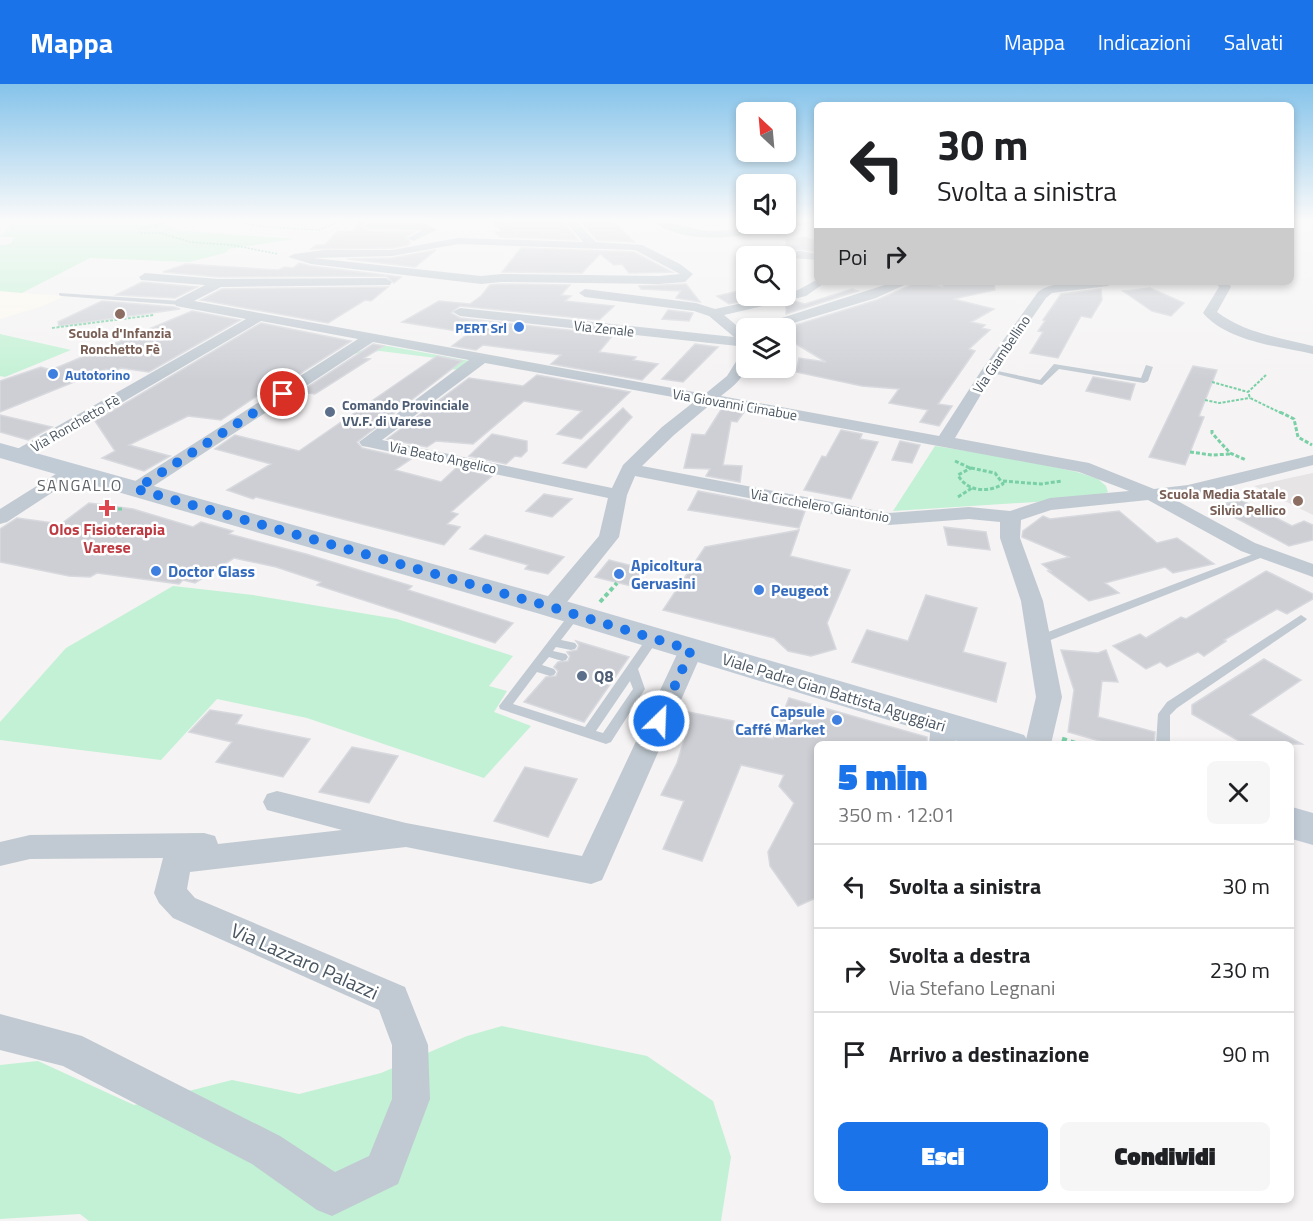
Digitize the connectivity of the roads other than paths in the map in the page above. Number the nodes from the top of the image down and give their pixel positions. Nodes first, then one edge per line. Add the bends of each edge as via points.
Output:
1 (422, 273) edge
2 (686, 273) edge
3 (145, 277) dead end
4 (476, 279) junction
5 (219, 283) junction
6 (815, 285) edge
7 (897, 285) edge
8 (1086, 285) edge
9 (1224, 285) edge
10 (61, 294) dead end
11 (181, 303) junction
12 (460, 312) dead end
13 (714, 313) junction
14 (256, 318) junction
15 (796, 318) edge
16 (736, 330) edge
17 (736, 337) edge
18 (368, 339) junction
19 (1313, 350) edge
20 (480, 359) junction
21 (1149, 367) dead end
22 (988, 371) junction
23 (736, 374) edge
24 (708, 399) junction
25 (944, 442) junction
26 (9, 453) edge
27 (1313, 460) edge
28 (629, 470) junction
29 (73, 471) junction
30 (618, 495) junction
31 (1156, 495) junction
32 (123, 502) junction
33 (0, 518) edge
34 (1012, 518) junction
35 (1264, 554) junction
36 (1313, 571) edge
37 (575, 608) junction
38 (1301, 619) dead end
39 (653, 638) junction
40 (1039, 640) junction
41 (553, 642) junction
42 (571, 646) dead end
43 (691, 650) junction
44 (545, 652) junction
45 (562, 657) dead end
46 (534, 667) junction
47 (627, 669) junction
48 (550, 672) dead end
49 (588, 733) junction
50 (943, 734) edge
51 (991, 741) edge
52 (1039, 741) edge
53 (1163, 741) edge
54 (277, 802) dead end
55 (1294, 824) edge
56 (368, 826) junction
57 (1313, 829) edge
58 (406, 835) junction
59 (0, 854) edge
60 (0, 1032) edge

1 - 4 street
2 - 4 street via 681,279 659,280
3 - 5 street
4 - 5 street
4 - 13 street via 696,307
5 - 11 street
6 - 13 street via 802,293
7 - 15 street
8 - 22 street, Via Giambellino via 1048,290
9 - 19 street via 1210,313 1219,321
10 - 11 lane
11 - 14 street, Via Giovanni Cimabue
12 - 17 street, Via Zenale
13 - 16 street
14 - 18 street, Via Giovanni Cimabue
14 - 26 street, Via Ronchetto Fè
18 - 20 street, Via Giovanni Cimabue
18 - 32 street
20 - 24 street, Via Giovanni Cimabue
20 - 30 street, Via Beato Angelico via 368,442
21 - 22 lane via 1144,381 1057,366 1042,383
22 - 25 street, Via Giambellino
23 - 24 street
24 - 25 street, Via Giovanni Cimabue
24 - 28 street
25 - 31 street, Via Giovanni Cimabue via 1083,467
26 - 29 main road, Viale Padre Gian Battista Aguggiari
27 - 31 street via 1188,491
28 - 30 street
28 - 34 street, Via Cicchelero Giantonio via 889,519 969,513
29 - 32 main road, Viale Padre Gian Battista Aguggiari
29 - 33 street
30 - 37 street via 609,537
31 - 34 street via 1050,504
31 - 35 street, Via Giovanni Cimabue
32 - 37 main road, Viale Padre Gian Battista Aguggiari
34 - 40 street via 1010,538 1032,601
35 - 36 street, Via Giovanni Cimabue
35 - 40 lane
37 - 39 main road, Viale Padre Gian Battista Aguggiari
37 - 41 lane
38 - 53 lane via 1172,705 1164,714
39 - 43 main road, Viale Padre Gian Battista Aguggiari
39 - 47 lane
40 - 52 street via 1049,697
41 - 42 lane
41 - 44 lane
43 - 50 main road, Viale Padre Gian Battista Aguggiari
43 - 58 street, Via Lazzaro Palazzi via 591,871
44 - 45 lane
44 - 46 lane
46 - 48 lane
46 - 49 lane via 505,706
47 - 49 lane
47 - 49 lane via 639,688 606,739
50 - 51 main road, Viale Padre Gian Battista Aguggiari
54 - 56 street, Via Lazzaro Palazzi
55 - 57 main road
56 - 58 street, Via Lazzaro Palazzi
56 - 59 street, Via Lazzaro Palazzi via 208,845 30,847
58 - 60 street, Via Lazzaro Palazzi via 177,861 170,893 184,908 393,999 410,1045 411,1099 384,1170 332,1195 266,1150 69,1049

